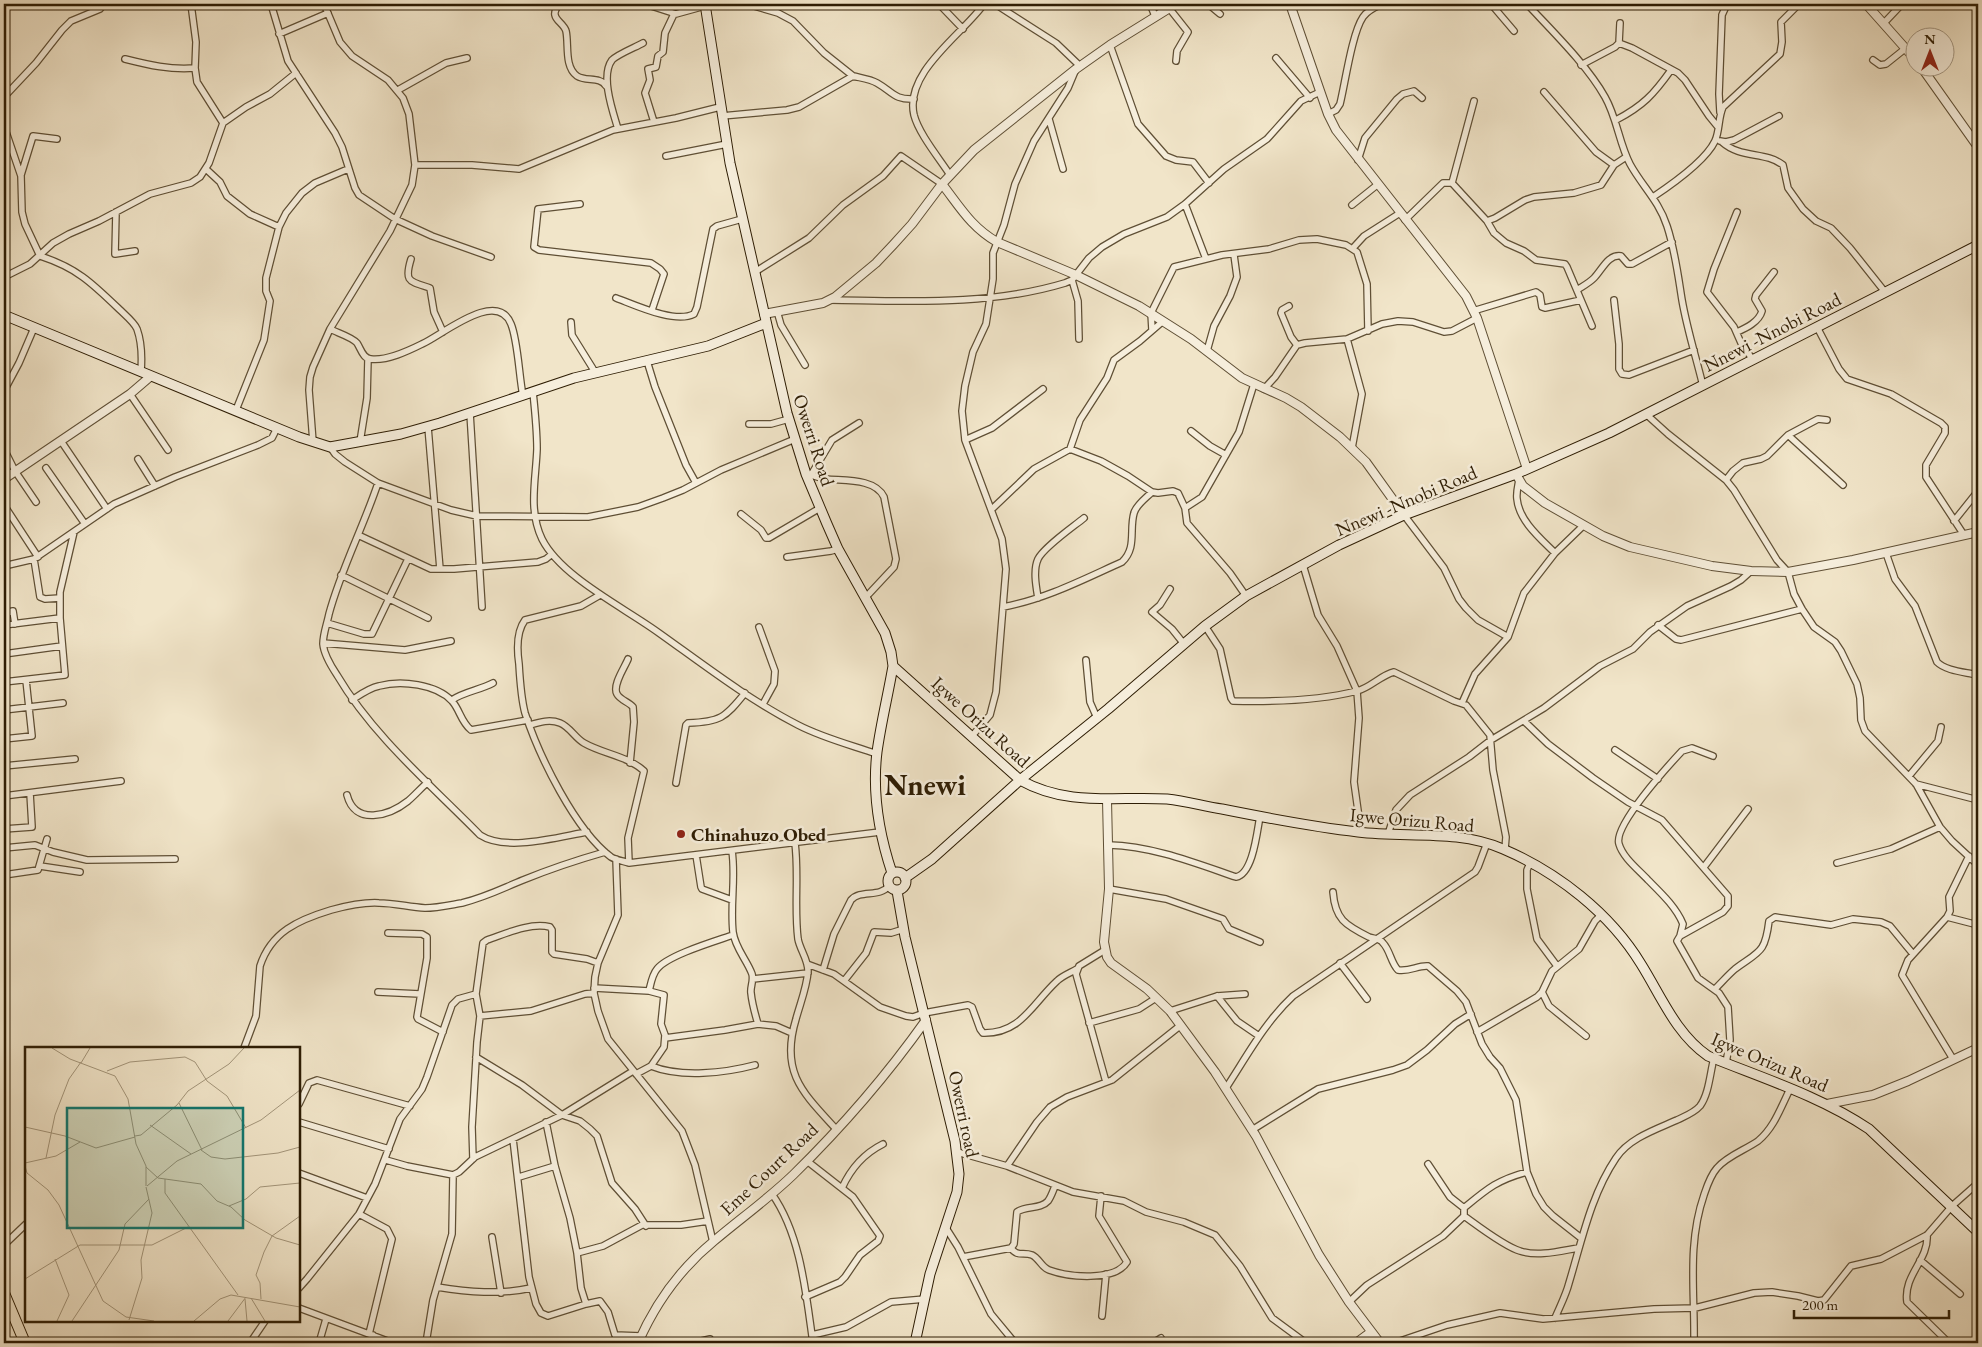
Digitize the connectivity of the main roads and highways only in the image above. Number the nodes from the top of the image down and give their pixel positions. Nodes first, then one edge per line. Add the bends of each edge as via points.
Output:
1 (705, 5) edge
2 (1978, 245) edge
3 (4, 315) edge
4 (765, 319) junction
5 (893, 666) junction
6 (1020, 780) junction
7 (892, 873) junction
8 (905, 878) junction
9 (893, 888) junction
10 (1978, 1232) edge
11 (4, 1293) edge
12 (25, 1343) edge
13 (915, 1343) edge

1 - 4 main road, Owerri Road via 727,144
2 - 6 main road, Nnewi -Nnobi Road via 1647,415 1527,469 1517,477 1404,516 1303,564 1246,596 1205,626
3 - 4 main road via 330,447 428,427 595,372 708,346
4 - 5 main road, Owerri Road via 789,419 820,508 889,644
5 - 6 main road, Igwe Orizu Road
5 - 7 main road, Owerri Road via 877,754 876,786 880,832
6 - 8 main road, Nnewi -Nnobi Road via 932,859
6 - 10 main road, Igwe Orizu Road via 1034,788 1080,799 1166,799 1361,832 1448,836 1505,849 1570,888 1622,937 1693,1046 1726,1064 1827,1104 1869,1129
7 - 8 main road via 901,873
7 - 9 main road via 888,879
8 - 9 main road via 904,886
9 - 13 main road, Owerri road via 959,1164 958,1183 930,1274
11 - 12 main road

